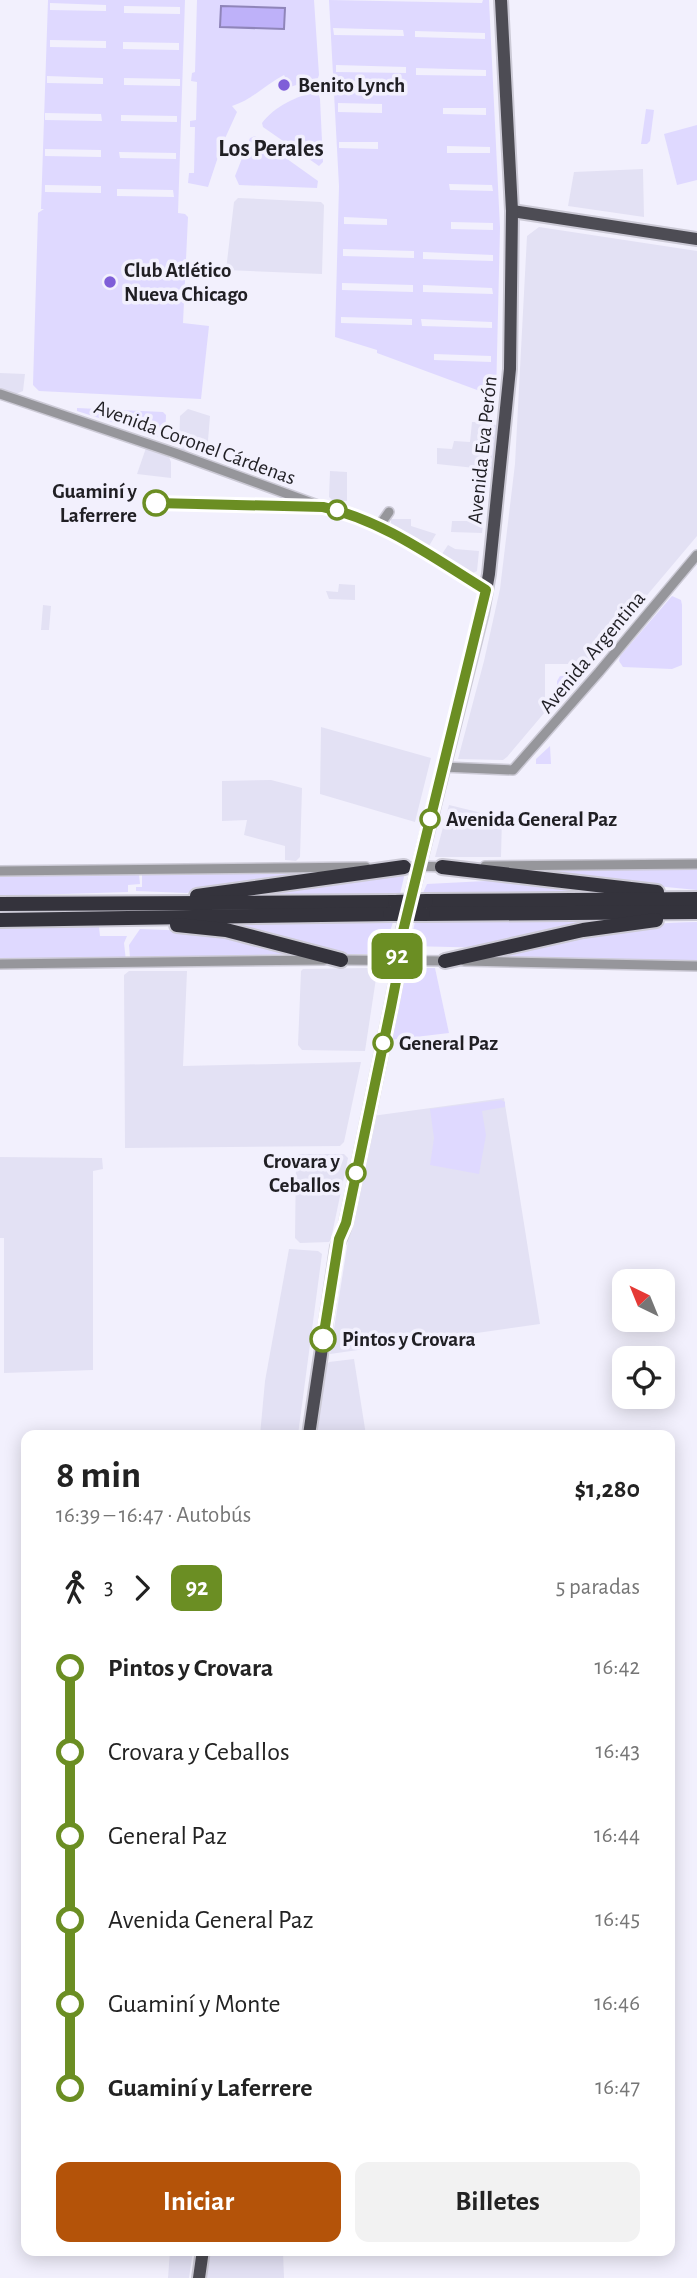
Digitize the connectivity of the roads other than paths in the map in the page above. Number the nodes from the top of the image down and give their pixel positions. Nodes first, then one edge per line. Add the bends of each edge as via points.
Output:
1 (501, 0) edge
2 (512, 211) junction
3 (697, 239) edge
4 (0, 394) edge
5 (389, 512) dead end
6 (385, 529) junction
7 (697, 555) edge
8 (486, 590) junction
9 (443, 767) junction
10 (697, 864) edge
11 (411, 867) junction
12 (442, 867) junction
13 (0, 871) edge
14 (412, 894) dead end
15 (697, 898) edge
16 (0, 904) edge
17 (425, 908) junction
18 (124, 911) junction
19 (697, 914) edge
20 (0, 920) edge
21 (405, 922) dead end
22 (341, 960) junction
23 (396, 960) junction
24 (445, 961) junction
25 (0, 964) edge
26 (697, 966) edge
27 (310, 1430) edge
28 (202, 2256) edge
29 (200, 2278) edge

1 - 2 main road, Avenida Eva Perón
2 - 3 main road
2 - 8 main road, Avenida Eva Perón via 510,369
4 - 6 street, Avenida Coronel Cárdenas
5 - 6 street via 382,522
6 - 8 street, Avenida Coronel Cárdenas
7 - 9 street, Avenida Argentina via 513,770
8 - 9 main road, Avenida Eva Perón
9 - 11 main road, Avenida Eva Perón
10 - 12 street
11 - 12 street
11 - 13 street
11 - 14 main road, Avenida Eva Perón
11 - 18 highway
12 - 15 highway
15 - 17 highway
16 - 18 highway
17 - 18 highway, bridge
17 - 19 highway
18 - 20 highway
18 - 22 highway
19 - 24 highway via 591,928
21 - 23 main road
22 - 23 street
22 - 25 street
23 - 24 street
23 - 27 main road via 337,1226 339,1239
24 - 26 street
28 - 29 main road

